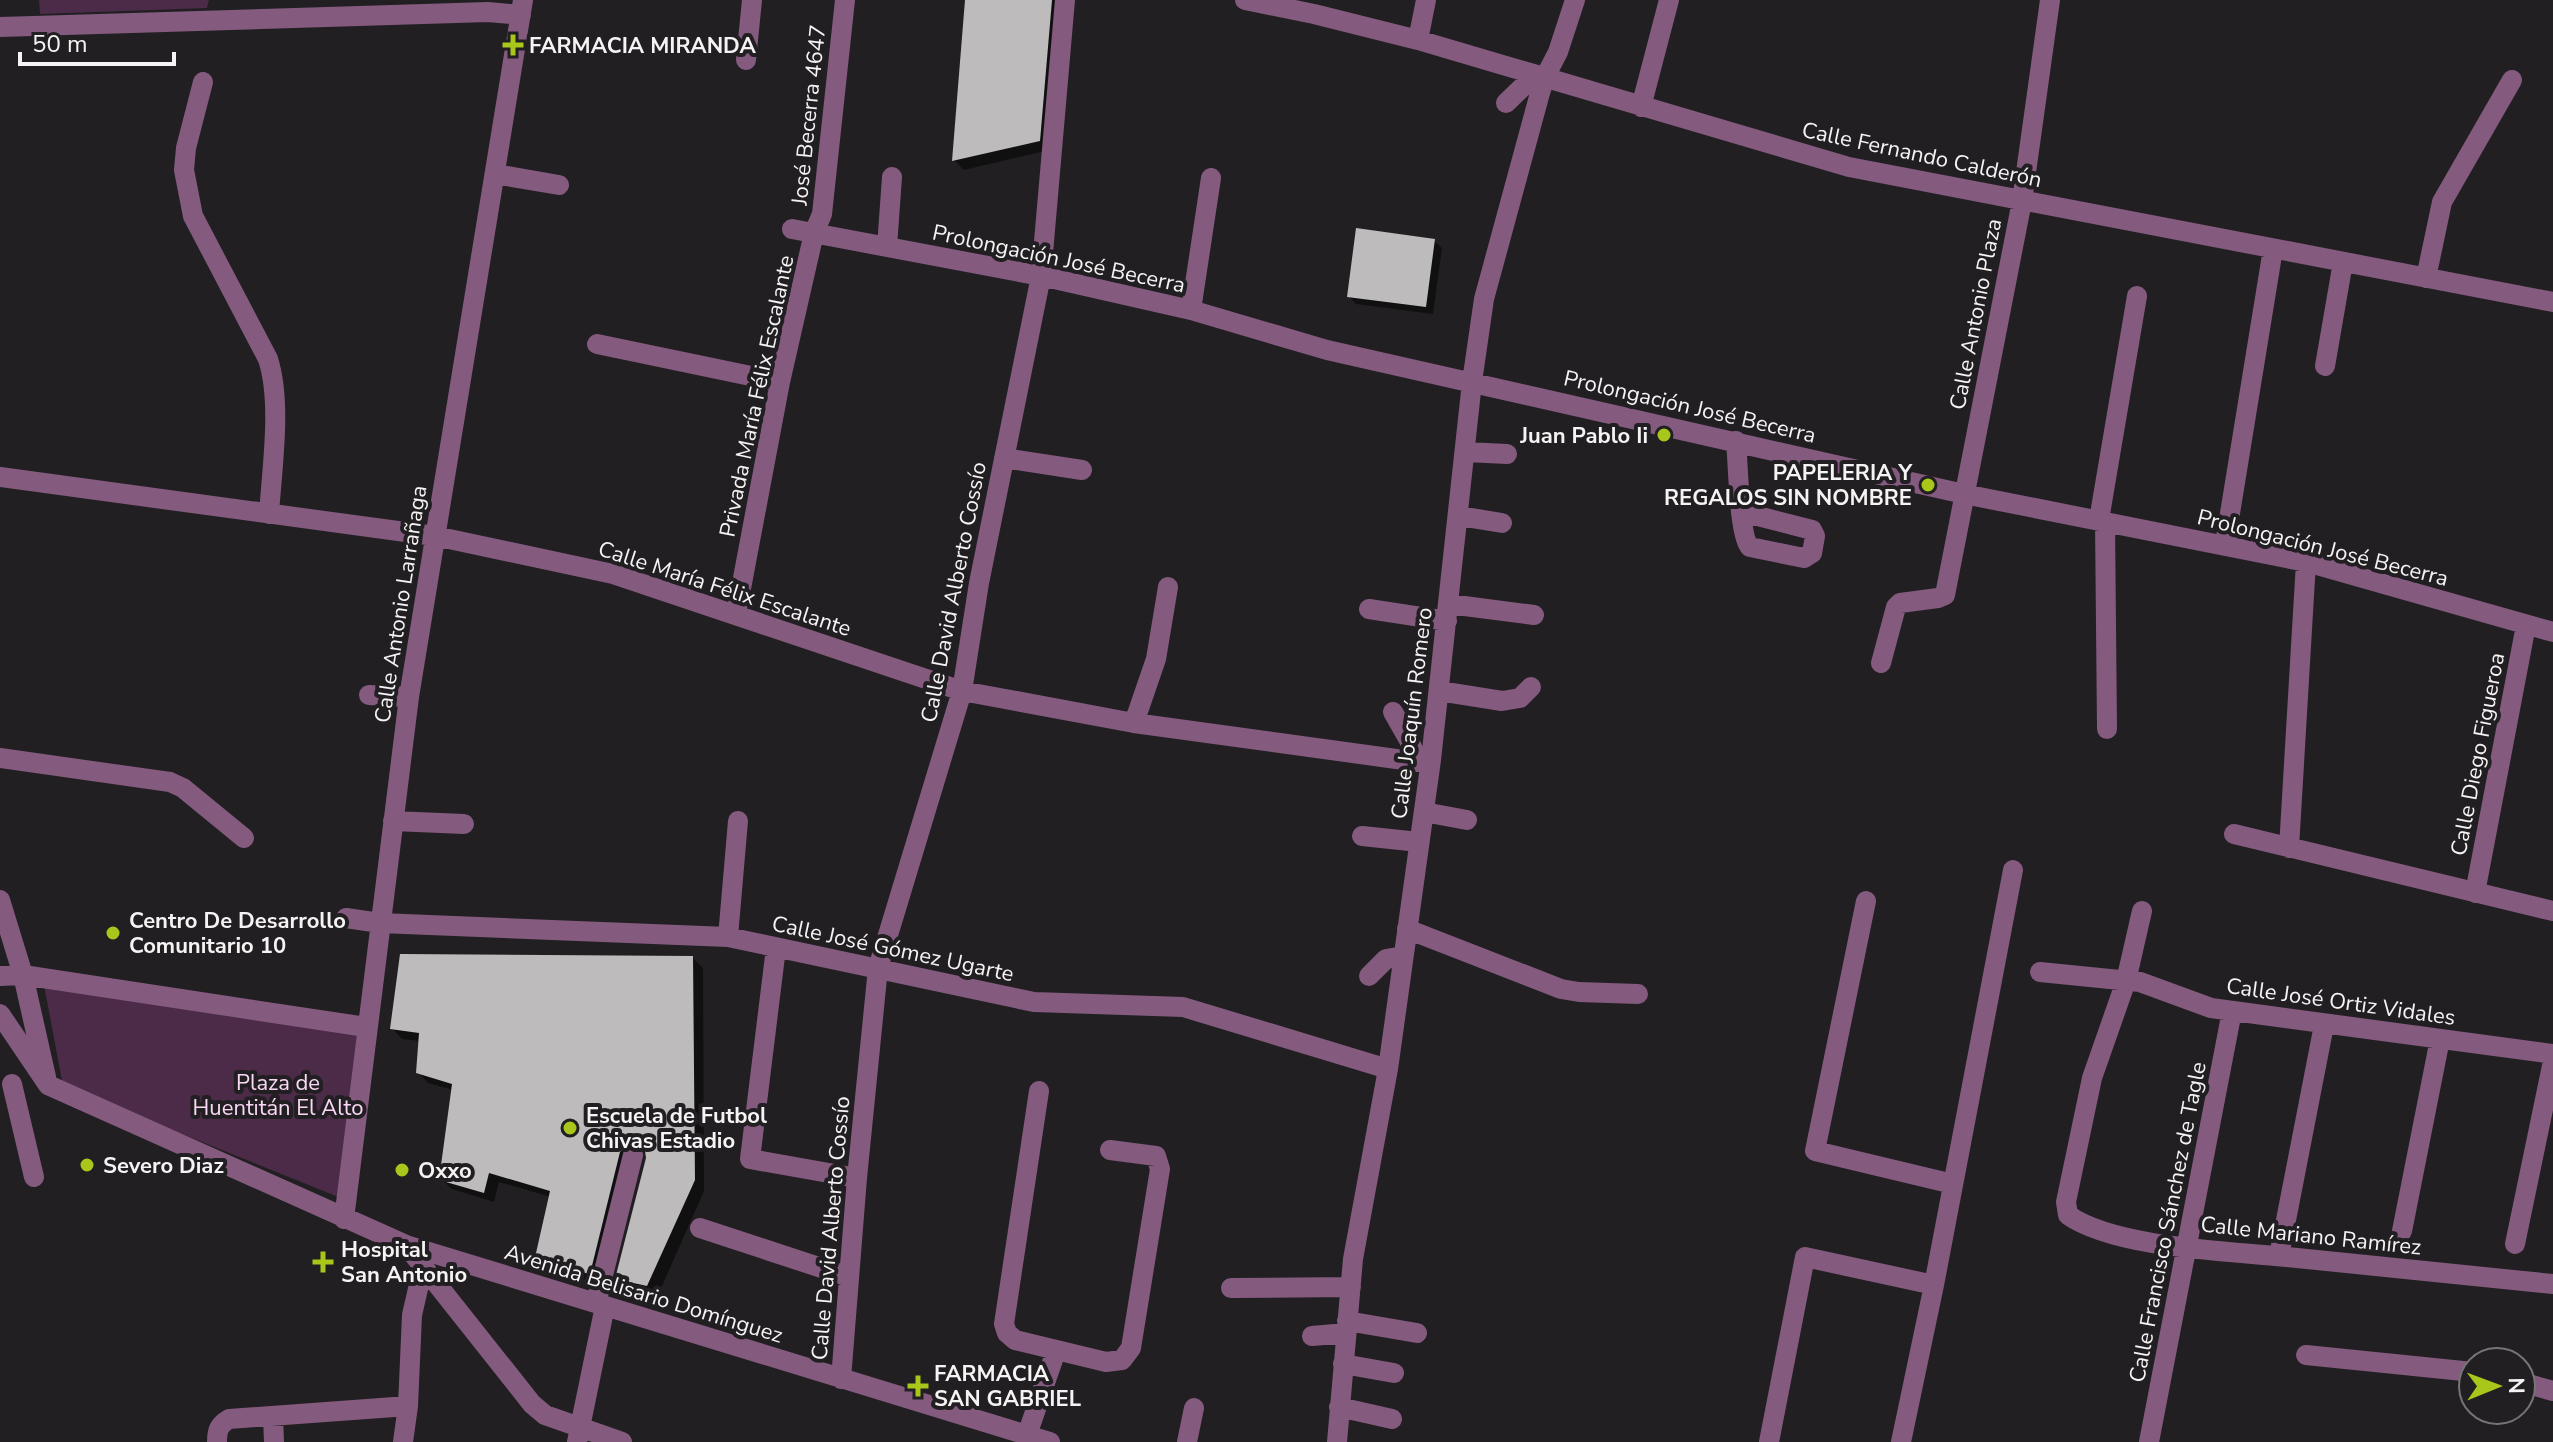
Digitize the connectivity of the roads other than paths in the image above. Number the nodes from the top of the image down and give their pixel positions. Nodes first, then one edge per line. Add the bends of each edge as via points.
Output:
1 (752, 0) edge
2 (845, 0) edge
3 (1065, 0) edge
4 (1245, 0) edge
5 (1426, 0) edge
6 (1575, 0) edge
7 (1669, 0) edge
8 (2050, 0) edge
9 (522, 7) edge
10 (1316, 7) edge
11 (298, 8) edge
12 (276, 9) edge
13 (0, 27) edge
14 (1418, 40) junction
15 (746, 60) dead end
16 (1540, 76) junction
17 (2512, 80) dead end
18 (203, 82) dead end
19 (1506, 103) dead end
20 (1641, 107) junction
21 (495, 174) junction
22 (892, 177) dead end
23 (1211, 178) dead end
24 (559, 185) dead end
25 (2022, 201) junction
26 (792, 229) dead end
27 (814, 233) junction
28 (887, 247) junction
29 (2273, 249) junction
30 (2343, 262) junction
31 (1041, 276) junction
32 (2426, 278) junction
33 (2137, 296) dead end
34 (2553, 302) edge
35 (1191, 310) junction
36 (597, 344) dead end
37 (2325, 366) dead end
38 (780, 382) junction
39 (1472, 382) junction
40 (1736, 441) junction
41 (1466, 452) junction
42 (1507, 454) dead end
43 (1004, 458) junction
44 (1082, 470) dead end
45 (0, 477) edge
46 (1964, 494) junction
47 (1742, 512) dead end
48 (269, 514) junction
49 (1459, 516) junction
50 (2102, 520) junction
51 (1502, 523) dead end
52 (435, 536) junction
53 (2225, 544) junction
54 (2306, 562) junction
55 (1168, 587) dead end
56 (1369, 609) dead end
57 (1448, 613) junction
58 (736, 615) junction
59 (1534, 615) dead end
60 (2526, 625) junction
61 (2553, 632) edge
62 (1881, 663) dead end
63 (1531, 687) dead end
64 (962, 691) junction
65 (1439, 691) junction
66 (369, 695) dead end
67 (409, 697) junction
68 (1393, 712) dead end
69 (1134, 723) junction
70 (2107, 729) dead end
71 (0, 758) edge
72 (1424, 761) junction
73 (1424, 812) junction
74 (1467, 820) dead end
75 (393, 821) junction
76 (738, 821) dead end
77 (464, 824) dead end
78 (2234, 834) dead end
79 (1362, 836) dead end
80 (244, 838) dead end
81 (1419, 842) junction
82 (2289, 848) junction
83 (2013, 870) dead end
84 (2475, 893) junction
85 (0, 900) edge
86 (1866, 901) dead end
87 (2142, 911) dead end
88 (2553, 911) edge
89 (346, 918) dead end
90 (380, 923) junction
91 (1407, 929) junction
92 (728, 937) junction
93 (776, 948) junction
94 (1403, 956) junction
95 (878, 968) junction
96 (2040, 972) dead end
97 (23, 975) junction
98 (0, 976) edge
99 (1369, 976) dead end
100 (2126, 981) junction
101 (1638, 994) dead end
102 (2232, 1011) junction
103 (0, 1014) edge
104 (2324, 1025) junction
105 (366, 1027) junction
106 (2440, 1039) junction
107 (2553, 1054) edge
108 (2553, 1061) edge
109 (1388, 1069) junction
110 (6, 1084) edge
111 (48, 1085) junction
112 (1039, 1091) dead end
113 (1110, 1150) dead end
114 (633, 1155) dead end
115 (34, 1177) dead end
116 (857, 1178) junction
117 (1953, 1184) junction
118 (344, 1219) junction
119 (700, 1228) dead end
120 (2402, 1231) dead end
121 (2515, 1244) dead end
122 (406, 1245) junction
123 (2186, 1247) junction
124 (2279, 1256) junction
125 (423, 1267) junction
126 (849, 1277) junction
127 (2553, 1284) edge
128 (1934, 1285) junction
129 (1351, 1287) junction
130 (1231, 1288) dead end
131 (600, 1304) junction
132 (1346, 1327) junction
133 (1417, 1333) dead end
134 (1312, 1336) dead end
135 (1056, 1351) junction
136 (2306, 1355) dead end
137 (1343, 1364) junction
138 (2457, 1370) edge
139 (1394, 1373) dead end
140 (841, 1379) junction
141 (408, 1406) junction
142 (1339, 1407) junction
143 (1194, 1408) dead end
144 (273, 1416) junction
145 (1392, 1419) dead end
146 (579, 1435) edge
147 (1027, 1435) junction
148 (217, 1442) edge
149 (274, 1442) edge
150 (403, 1442) edge
151 (622, 1442) edge
152 (1050, 1442) edge
153 (1187, 1442) edge
154 (1337, 1442) edge
155 (1769, 1442) edge
156 (1901, 1442) edge
157 (2149, 1442) edge

1 - 15 street
2 - 27 street, José Becerra 4647 via 822,214
3 - 31 street, Calle David Alberto Cossío
4 - 10 street, Calle Fernando Calderón
5 - 14 street
6 - 16 street, Calle Joaquín Romero via 1558,52
7 - 20 street
8 - 25 street, Calle Antonio Plaza
9 - 11 street via 488,12
9 - 21 street, Calle Antonio Larrañaga
10 - 14 street, Calle Fernando Calderón
11 - 12 street
12 - 13 street
14 - 16 street, Calle Fernando Calderón
16 - 19 street
16 - 20 street, Calle Fernando Calderón
16 - 39 street, Calle Joaquín Romero via 1484,299
17 - 32 street via 2442,202
18 - 48 street via 184,170 193,216 273,375
20 - 25 street, Calle Fernando Calderón via 1849,167
21 - 24 street
21 - 52 street, Calle Antonio Larrañaga
22 - 28 street
23 - 35 street
25 - 29 street, Calle Fernando Calderón
25 - 46 street, Calle Antonio Plaza
26 - 27 street, Prolongación José Becerra
27 - 28 street, Prolongación José Becerra
27 - 38 street, Privada María Félix Escalante
28 - 31 street, Prolongación José Becerra
29 - 30 street, Calle Fernando Calderón
29 - 53 street
30 - 32 street, Calle Fernando Calderón
30 - 37 street
31 - 35 street, Prolongación José Becerra
31 - 43 street, Calle David Alberto Cossío
32 - 34 street, Calle Fernando Calderón
33 - 50 street
35 - 39 street, Prolongación José Becerra via 1327,350
36 - 38 street
38 - 58 street, Privada María Félix Escalante
39 - 40 street, Prolongación José Becerra
39 - 41 street, Calle Joaquín Romero
40 - 46 street, Prolongación José Becerra
40 - 47 street
41 - 42 street
41 - 49 street, Calle Joaquín Romero
43 - 44 street
43 - 64 street, Calle David Alberto Cossío
45 - 48 street, Calle María Félix Escalante
46 - 50 street, Prolongación José Becerra
46 - 62 street, Calle Antonio Plaza via 1945,595 1896,607
48 - 52 street, Calle María Félix Escalante
49 - 51 street
49 - 57 street, Calle Joaquín Romero
50 - 53 street, Prolongación José Becerra
50 - 70 street
52 - 58 street, Calle María Félix Escalante via 613,574
52 - 67 street, Calle Antonio Larrañaga
53 - 54 street, Prolongación José Becerra
54 - 60 street, Prolongación José Becerra
54 - 82 street
55 - 69 street via 1156,659
56 - 57 street
57 - 59 street
57 - 65 street, Calle Joaquín Romero
58 - 64 street, Calle María Félix Escalante
60 - 61 street, Prolongación José Becerra
60 - 84 street, Calle Diego Figueroa
63 - 65 street via 1515,700 1502,701
64 - 69 street, Calle María Félix Escalante
64 - 95 street, Calle David Alberto Cossío
65 - 72 street, Calle Joaquín Romero
66 - 67 street
67 - 75 street, Calle Antonio Larrañaga
68 - 72 street
69 - 72 street, Calle María Félix Escalante
71 - 80 street via 170,782
72 - 73 street, Calle Joaquín Romero
73 - 74 street
73 - 81 street, Calle Joaquín Romero
75 - 77 street
75 - 90 street, Calle Antonio Larrañaga
76 - 92 street
78 - 82 street
79 - 81 street
81 - 91 street, Calle Joaquín Romero
82 - 84 street
83 - 117 street
84 - 88 street
85 - 97 street
86 - 117 street via 1815,1151
87 - 100 street
89 - 90 street, Calle José Gómez Ugarte
90 - 92 street, Calle José Gómez Ugarte
90 - 105 street, Calle Antonio Larrañaga
91 - 94 street, Calle Joaquín Romero
91 - 101 street via 1561,989
92 - 93 street, Calle José Gómez Ugarte
93 - 95 street, Calle José Gómez Ugarte
93 - 116 street via 750,1159
94 - 99 street via 1386,959
94 - 109 street, Calle Joaquín Romero
95 - 109 street, Calle José Gómez Ugarte via 1034,1002 1183,1007
95 - 116 street, Calle David Alberto Cossío
96 - 100 street, Calle José Ortiz Vidales
97 - 98 street
97 - 105 street
97 - 111 street
100 - 102 street, Calle José Ortiz Vidales
100 - 123 street, Calle Mariano Ramírez via 2092,1078 2066,1202 2068,1215 2110,1234
102 - 104 street, Calle José Ortiz Vidales
102 - 123 street, Calle Francisco Sánchez de Tagle
103 - 111 street
104 - 106 street, Calle José Ortiz Vidales
104 - 124 street
105 - 118 street, Calle Antonio Larrañaga
106 - 107 street, Calle José Ortiz Vidales
106 - 120 street
108 - 121 street
109 - 129 street, Calle Joaquín Romero
110 - 111 street
110 - 115 street
111 - 118 street, Avenida Belisario Domínguez
112 - 135 street via 1004,1324 1015,1340
113 - 135 street via 1156,1156 1160,1169 1131,1348 1122,1360 1106,1362
114 - 131 street
116 - 126 street, Calle David Alberto Cossío
117 - 128 street
118 - 122 street, Avenida Belisario Domínguez
119 - 126 street
122 - 125 street
122 - 131 street, Avenida Belisario Domínguez
123 - 124 street, Calle Mariano Ramírez
123 - 157 street, Calle Francisco Sánchez de Tagle
124 - 127 street, Calle Mariano Ramírez
125 - 141 street via 412,1315
125 - 146 street via 532,1404
126 - 140 street, Calle David Alberto Cossío
128 - 155 street via 1805,1257
128 - 156 street
129 - 130 street
129 - 132 street, Calle Joaquín Romero
131 - 140 street, Avenida Belisario Domínguez
131 - 146 street
132 - 133 street
132 - 134 street
132 - 137 street, Calle Joaquín Romero
135 - 147 street
136 - 138 street
137 - 139 street
137 - 142 street, Calle Joaquín Romero
140 - 147 street, Avenida Belisario Domínguez
141 - 144 street
141 - 150 street
142 - 145 street
142 - 154 street, Calle Joaquín Romero
143 - 153 street
144 - 148 street via 229,1419 217,1431
144 - 149 street
146 - 151 street
147 - 152 street, Avenida Belisario Domínguez

